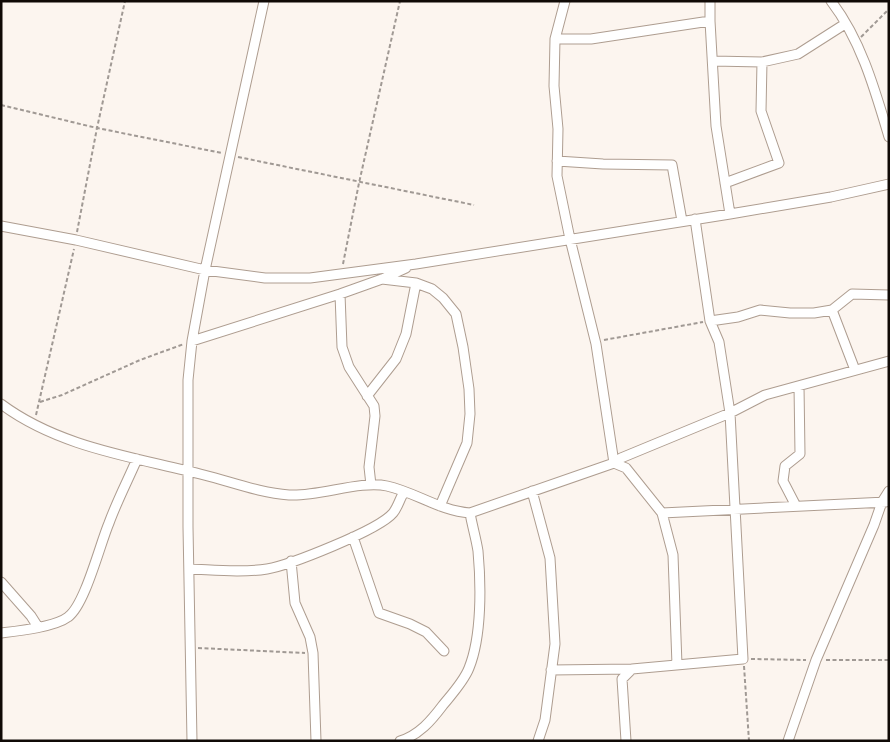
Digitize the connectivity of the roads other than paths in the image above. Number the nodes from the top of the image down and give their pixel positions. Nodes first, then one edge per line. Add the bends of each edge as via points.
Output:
1 (264, 1) edge
2 (565, 1) edge
3 (710, 1) edge
4 (831, 1) edge
5 (710, 21) junction
6 (844, 24) junction
7 (555, 39) junction
8 (713, 61) junction
9 (762, 62) junction
10 (889, 137) edge
11 (557, 161) junction
12 (725, 183) junction
13 (889, 184) edge
14 (730, 214) junction
15 (694, 219) junction
16 (682, 221) junction
17 (1, 226) edge
18 (570, 239) junction
19 (416, 264) junction
20 (205, 270) junction
21 (382, 279) junction
22 (416, 283) junction
23 (340, 294) junction
24 (889, 295) edge
25 (832, 310) junction
26 (710, 321) junction
27 (192, 342) junction
28 (889, 361) edge
29 (855, 370) junction
30 (799, 386) junction
31 (367, 396) junction
32 (1, 404) edge
33 (730, 413) junction
34 (137, 459) junction
35 (614, 463) junction
36 (189, 471) junction
37 (371, 485) junction
38 (532, 491) junction
39 (889, 491) edge
40 (404, 492) junction
41 (885, 502) edge
42 (440, 506) junction
43 (796, 506) junction
44 (735, 510) junction
45 (470, 513) junction
46 (662, 514) junction
47 (353, 537) junction
48 (291, 561) junction
49 (190, 569) junction
50 (1, 582) edge
51 (38, 627) junction
52 (1, 633) edge
53 (444, 650) dead end
54 (677, 665) junction
55 (632, 669) junction
56 (551, 670) junction
57 (192, 741) edge
58 (316, 741) edge
59 (400, 741) edge
60 (538, 741) edge
61 (626, 741) edge
62 (788, 741) edge

1 - 20 street
2 - 7 street
3 - 5 street
4 - 6 street
5 - 7 street via 591,39
5 - 8 street
6 - 9 street via 798,54
6 - 10 street via 856,42 874,85
7 - 11 street
8 - 9 street
8 - 12 street via 716,126
9 - 12 street via 761,111 779,163
11 - 16 street via 672,165
11 - 18 street
12 - 14 street
13 - 14 street
14 - 15 street
15 - 16 street
15 - 26 street
16 - 18 street
17 - 20 street
18 - 19 street
18 - 35 street via 595,341
19 - 20 street via 310,278 265,278
19 - 21 street
20 - 27 street
21 - 22 street
21 - 23 street
22 - 31 street via 406,334 396,359
22 - 42 street via 432,289 456,314 469,389 467,442
23 - 27 street
23 - 31 street via 342,347 348,367
24 - 25 street via 852,294
25 - 26 street via 790,313 760,310
25 - 29 street
26 - 33 street via 719,342
27 - 36 street via 188,380
28 - 29 street
29 - 30 street
30 - 33 street via 764,395
30 - 43 street via 800,454 785,466 783,481
31 - 37 street via 374,406 375,416 368,467
32 - 34 street via 63,438
33 - 35 street
33 - 44 street
34 - 36 street
34 - 51 street via 109,522 79,604 63,620
35 - 38 street
35 - 46 street via 626,468
36 - 37 street via 290,495
36 - 49 street
37 - 40 street
38 - 45 street
38 - 56 street via 550,558 555,644
39 - 41 street
40 - 42 street
40 - 47 street via 393,513
41 - 43 street
41 - 62 street via 816,660
42 - 45 street
43 - 44 street
44 - 46 street
44 - 54 street via 744,659
45 - 59 street via 478,550 479,628 474,654 456,690 431,720 418,732
46 - 54 street via 673,554
47 - 48 street
47 - 53 street via 379,613 426,632
48 - 49 street via 237,572
48 - 58 street via 295,603 310,637 313,653
49 - 57 street
50 - 51 street
51 - 52 street
54 - 55 street
55 - 56 street
55 - 61 street via 622,680
56 - 60 street via 545,720

